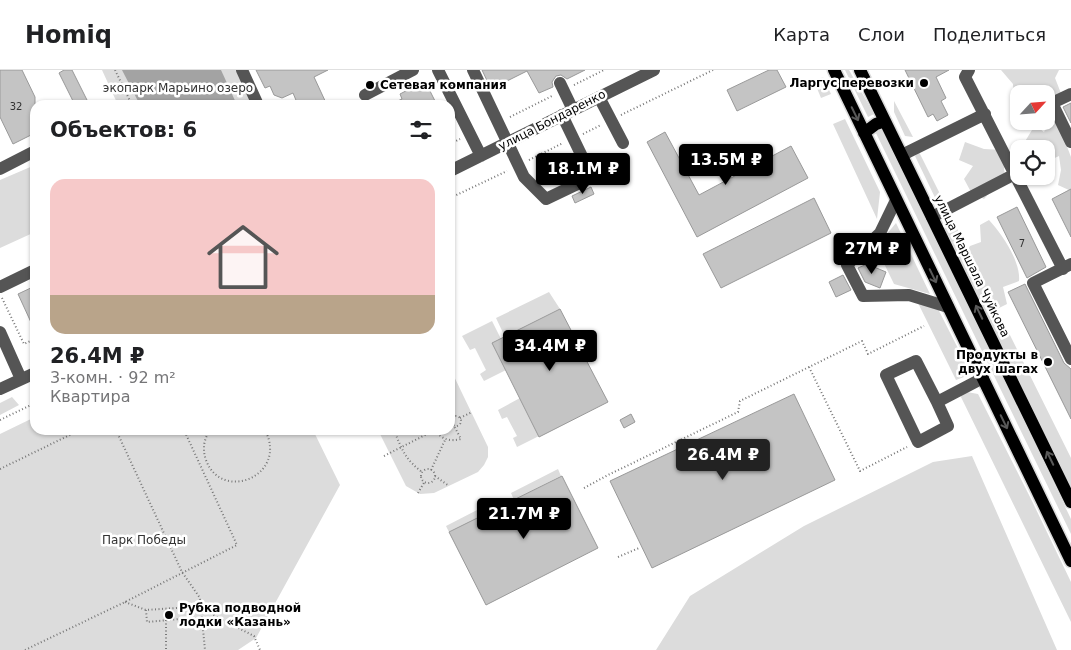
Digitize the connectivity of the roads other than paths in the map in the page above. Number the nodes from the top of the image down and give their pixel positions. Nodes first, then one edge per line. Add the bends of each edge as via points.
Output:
1 (242, 70) edge
2 (413, 70) edge
3 (438, 70) edge
4 (473, 70) edge
5 (654, 70) edge
6 (834, 70) edge
7 (860, 70) edge
8 (969, 70) edge
9 (641, 73) edge
10 (562, 86) road end
11 (365, 94) dead end
12 (1071, 94) edge
13 (599, 96) junction
14 (256, 100) edge
15 (453, 100) edge
16 (455, 104) edge
17 (567, 112) junction
18 (985, 114) junction
19 (886, 122) junction
20 (864, 133) junction
21 (1071, 142) edge
22 (508, 143) junction
23 (623, 143) dead end
24 (30, 154) edge
25 (902, 155) junction
26 (481, 156) junction
27 (1010, 164) edge
28 (0, 169) edge
29 (455, 169) edge
30 (1010, 177) edge
31 (1021, 185) edge
32 (896, 200) junction
33 (932, 217) junction
34 (1067, 267) edge
35 (30, 273) edge
36 (0, 288) edge
37 (948, 307) junction
38 (0, 332) edge
39 (1071, 359) edge
40 (30, 375) edge
41 (21, 378) junction
42 (982, 378) junction
43 (0, 389) edge
44 (937, 402) junction
45 (1071, 502) edge
46 (1071, 561) edge

1 - 14 street
2 - 11 street
3 - 15 street
4 - 22 street
5 - 9 street, улица Бондаренко
6 -> 20 main road
7 - 19 main road, улица Маршала Чуйкова
8 - 18 street via 966,77
9 - 13 street, улица Бондаренко
10 - 17 street
12 - 21 street via 1052,103
13 - 17 street, улица Бондаренко
13 - 23 street
16 - 26 street
17 - 22 street, улица Бондаренко
17 - 22 street via 592,177 546,199 524,177
18 - 25 street
18 - 27 street
19 - 20 main road via 876,124
19 - 25 main road, улица Маршала Чуйкова
20 - 32 main road
22 - 26 street, улица Бондаренко
24 - 28 street
25 - 33 main road, улица Маршала Чуйкова
26 - 29 street, улица Бондаренко
30 - 33 street
31 - 34 street
32 -> 37 main road
32 - 37 street via 880,232 847,265 862,296 909,295
45 -> 33 main road, улица Маршала Чуйкова
34 - 39 street via 1033,283
35 - 36 street
37 - 42 main road
38 - 41 street
40 - 41 street
41 - 43 street
42 - 44 street
42 -> 46 main road
44 - 44 street via 916,361 886,375 918,442 948,426

